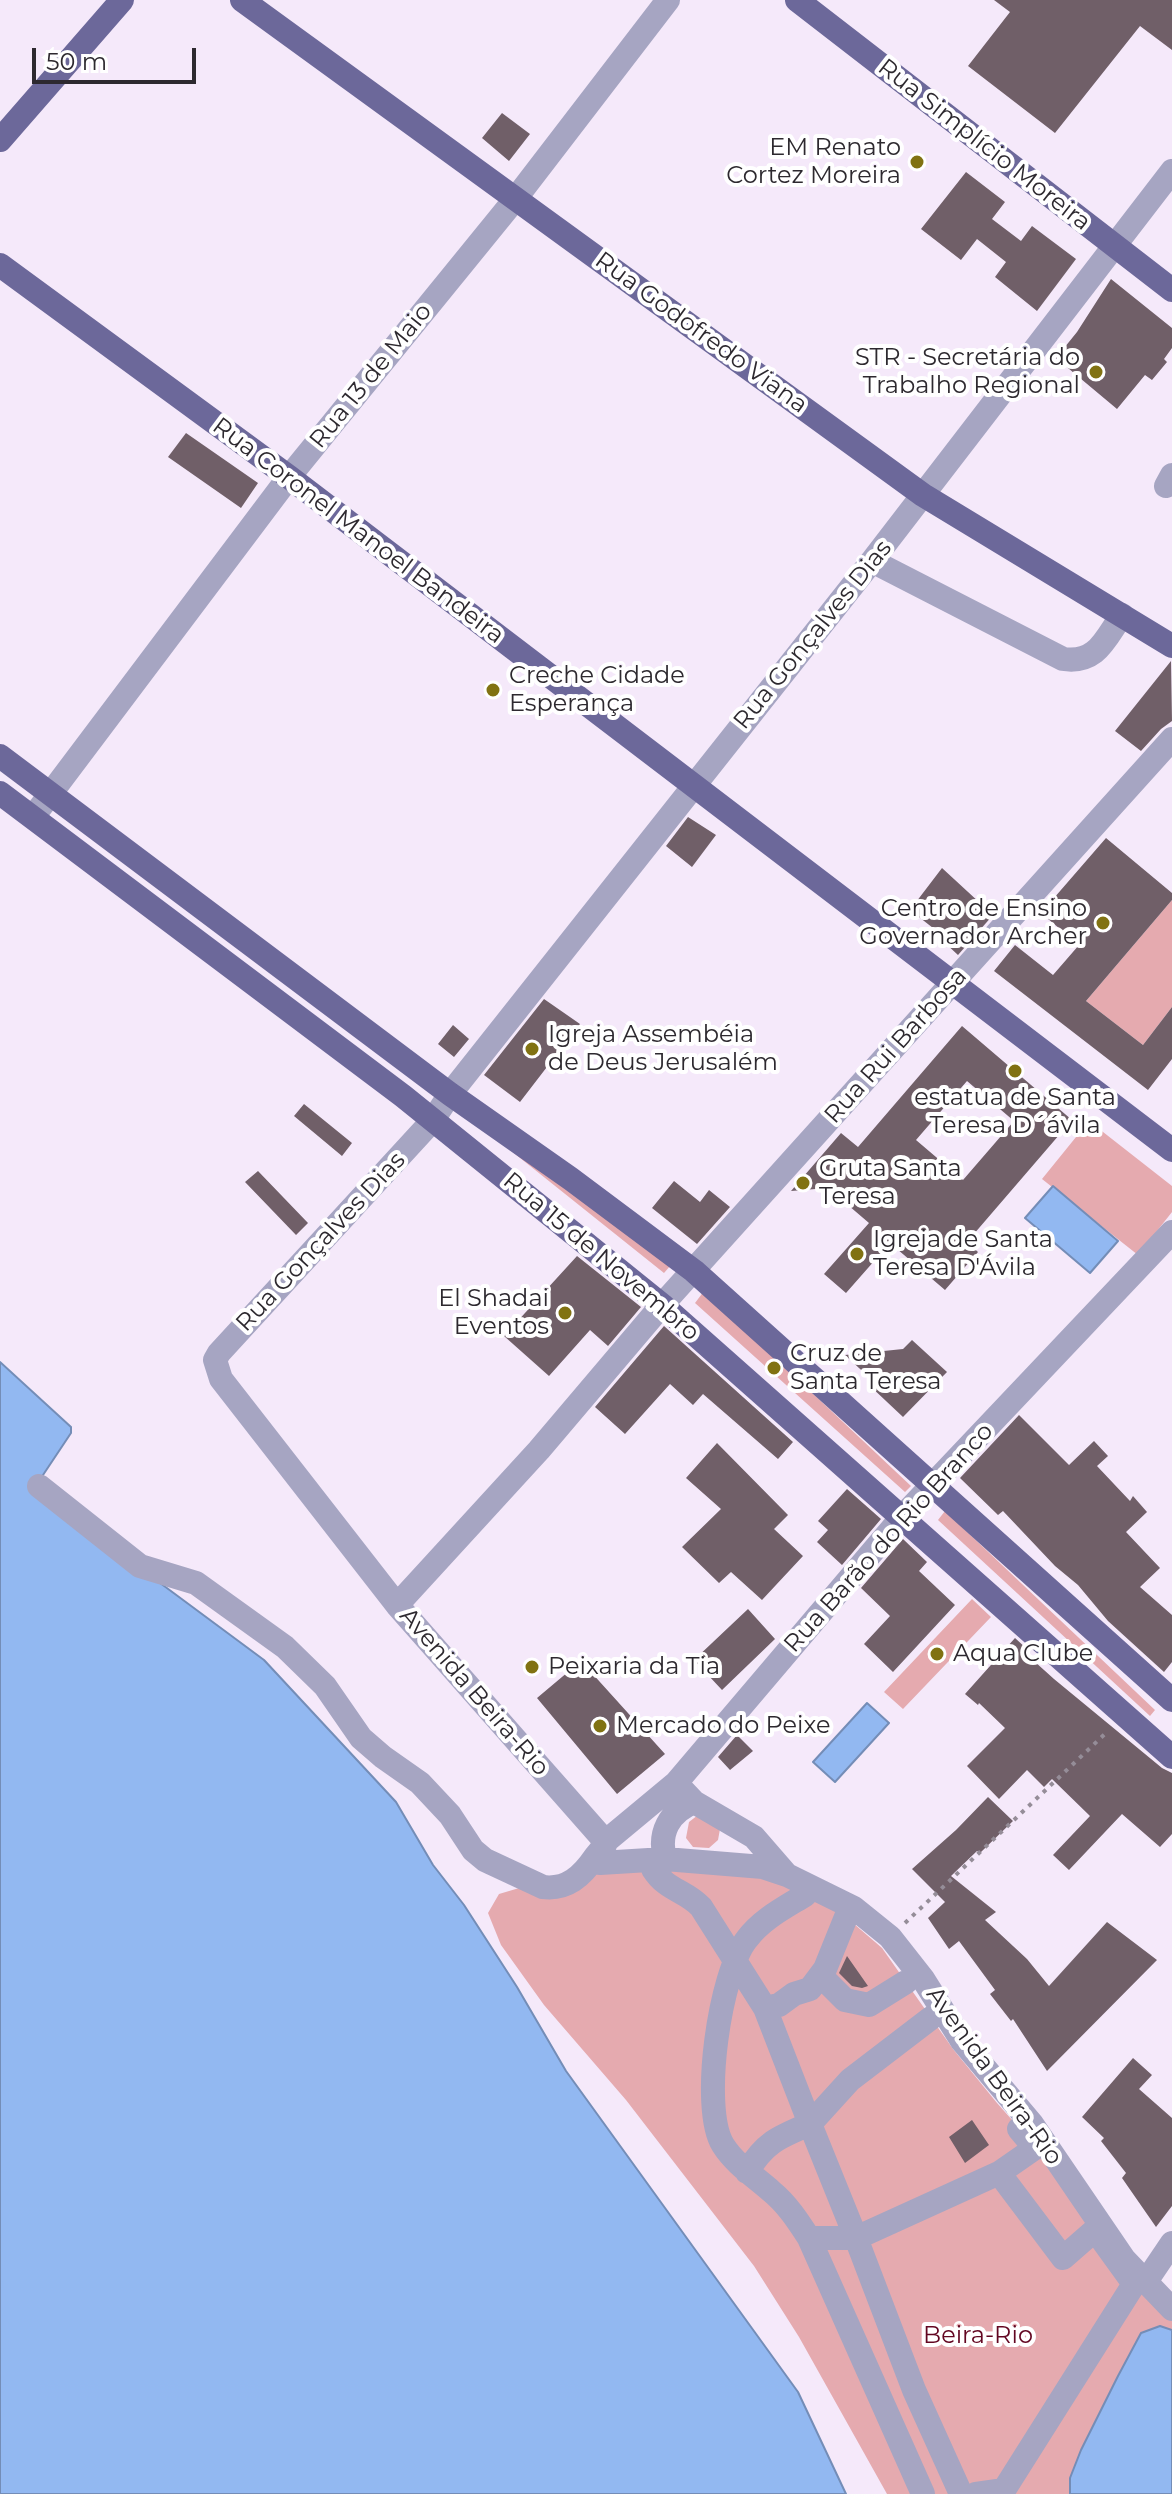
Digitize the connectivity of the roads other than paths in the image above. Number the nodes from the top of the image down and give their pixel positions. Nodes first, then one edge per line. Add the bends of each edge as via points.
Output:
1 (122, 0) edge
2 (242, 0) edge
3 (668, 0) edge
4 (797, 0) edge
5 (0, 140) edge
6 (1172, 171) edge
7 (516, 198) junction
8 (1114, 245) junction
9 (0, 265) edge
10 (1172, 290) edge
11 (289, 477) junction
12 (923, 495) junction
13 (872, 561) junction
14 (1122, 615) junction
15 (1172, 646) edge
16 (1172, 739) edge
17 (0, 756) edge
18 (693, 785) junction
19 (0, 793) edge
20 (51, 793) junction
21 (33, 817) junction
22 (953, 984) junction
23 (450, 1094) junction
24 (433, 1120) junction
25 (1172, 1150) edge
26 (1172, 1232) edge
27 (694, 1271) junction
28 (662, 1305) junction
29 (216, 1367) joint
30 (39, 1486) dead end
31 (932, 1486) junction
32 (902, 1517) junction
33 (397, 1605) junction
34 (1172, 1700) edge
35 (1168, 1747) edge
36 (676, 1783) junction
37 (694, 1802) junction
38 (736, 1826) junction
39 (601, 1858) junction
40 (730, 1863) junction
41 (659, 1864) junction
42 (787, 1875) junction
43 (805, 1895) junction
44 (846, 1917) junction
45 (734, 1963) junction
46 (827, 1982) dead end
47 (906, 1982) junction
48 (765, 2008) junction
49 (931, 2018) junction
50 (810, 2124) junction
51 (747, 2172) junction
52 (999, 2173) junction
53 (809, 2238) junction
54 (856, 2238) junction
55 (1172, 2243) edge
56 (1140, 2284) junction
57 (1172, 2309) edge
58 (1172, 2318) edge
59 (1005, 2492) edge
60 (923, 2494) edge
61 (961, 2494) edge
62 (976, 2494) edge

1 - 5 main road
2 - 7 main road, Rua Godofredo Viana
3 - 7 street, Rua 13 de Maio
4 - 8 main road, Rua Simplício Moreira
6 - 8 street, Rua Gonçalves Dias
7 - 11 street, Rua 13 de Maio
7 - 12 main road, Rua Godofredo Viana
8 - 10 main road, Rua Simplício Moreira
8 - 12 street, Rua Gonçalves Dias
9 - 11 main road, Rua Coronel Manoel Bandeira
11 - 18 main road, Rua Coronel Manoel Bandeira
11 - 20 street, Rua 13 de Maio
12 - 13 street, Rua Gonçalves Dias
12 - 14 main road, Rua Godofredo Viana
13 - 14 street via 1063,659 1079,661 1094,654
13 - 18 street, Rua Gonçalves Dias
14 - 15 main road, Rua Godofredo Viana
16 - 22 street, Rua Rui Barbosa
17 - 20 main road, Rua 15 de Novembro
18 - 22 main road, Rua Coronel Manoel Bandeira
18 - 23 street, Rua Gonçalves Dias
19 - 21 main road, Rua 15 de Novembro
20 - 21 street, Rua 13 de Maio
20 - 23 main road, Rua 15 de Novembro
21 - 24 main road, Rua 15 de Novembro
22 - 25 main road, Rua Coronel Manoel Bandeira
22 - 27 street, Rua Rui Barbosa
23 - 24 street, Rua Gonçalves Dias
23 - 27 main road, Rua 15 de Novembro
24 - 28 main road, Rua 15 de Novembro
24 - 29 street, Rua Gonçalves Dias via 219,1353
26 - 31 street, Rua Barão do Rio Branco
27 - 28 street, Rua Rui Barbosa
27 - 31 main road, Rua 15 de Novembro
28 - 32 main road, Rua 15 de Novembro
28 - 33 street, Rua Rui Barbosa
29 - 33 street, Avenida Beira-Rio
30 - 39 street, Rua Barão do Rio Branco via 140,1566 196,1583 285,1647 325,1686 361,1738 420,1783 485,1860 553,1888 573,1881
31 - 32 street, Rua Barão do Rio Branco
31 - 34 main road, Rua 15 de Novembro
32 - 35 main road, Rua 15 de Novembro via 1124,1715
32 - 36 street, Rua Barão do Rio Branco
33 - 39 street, Avenida Beira-Rio
36 - 37 street, Avenida Beira-Rio
36 - 39 street, Rua Barão do Rio Branco
37 - 38 street, Avenida Beira-Rio
37 - 41 street via 669,1820
38 - 40 street via 738,1845
38 - 42 street, Avenida Beira-Rio via 760,1842
39 - 41 street, Avenida Beira-Rio via 600,1863
40 - 41 street, Avenida Beira-Rio
40 - 42 street, Avenida Beira-Rio
41 - 43 street via 756,1873
41 - 45 street via 662,1883 692,1897
42 - 56 street, Avenida Beira-Rio via 854,1908 890,1937 962,2041 1032,2124
43 - 44 street
43 - 45 street via 762,1922
44 - 47 street via 882,1948
44 - 48 street via 825,1969 810,1989
45 - 48 street
45 - 51 street via 713,2068 712,2104 717,2134
46 - 47 street via 845,2000 869,2005
47 - 49 street
48 - 50 street
49 - 50 street via 850,2080
49 - 52 street via 1035,2148
50 - 51 street via 776,2138
50 - 54 street
51 - 53 street via 789,2209
52 - 54 street
52 - 56 street via 1063,2258 1095,2230
53 - 54 street
53 - 60 street
54 - 61 street via 914,2390
55 - 56 street
56 - 57 street, Avenida Beira-Rio
56 - 58 street
56 - 59 street
59 - 62 street

